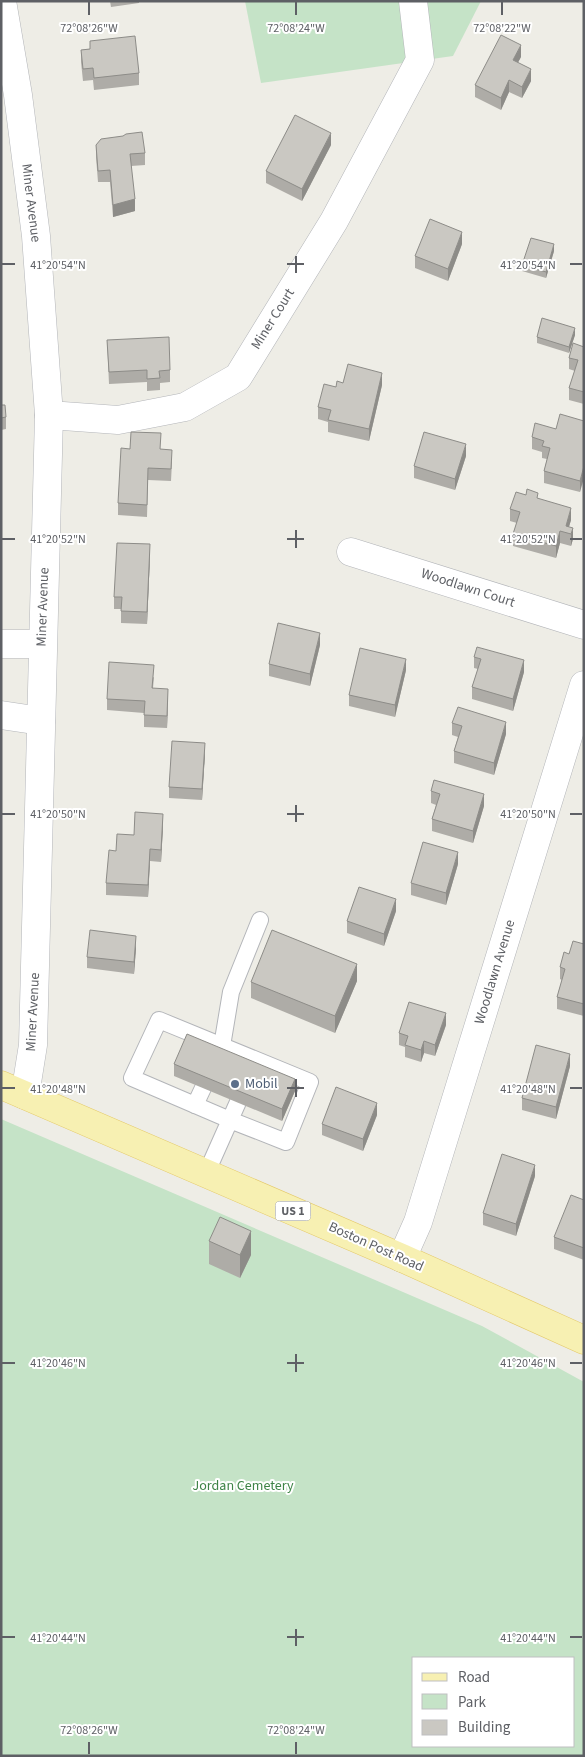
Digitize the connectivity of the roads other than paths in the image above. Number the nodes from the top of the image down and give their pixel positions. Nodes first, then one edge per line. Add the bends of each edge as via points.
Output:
1 (2, 1) edge
2 (413, 1) edge
3 (49, 415) junction
4 (351, 552) dead end
5 (584, 625) edge
6 (1, 644) edge
7 (42, 644) junction
8 (584, 685) edge
9 (1, 715) edge
10 (41, 721) junction
11 (260, 920) dead end
12 (219, 1052) junction
13 (203, 1088) edge
14 (13, 1090) edge
15 (238, 1102) edge
16 (195, 1105) junction
17 (230, 1120) junction
18 (206, 1174) junction
19 (402, 1258) junction
20 (584, 1340) edge

1 - 3 street, Miner Avenue via 36,236
2 - 3 street, Miner Court via 420,60 334,220 238,377 184,407 118,420
3 - 7 street, Miner Avenue
4 - 5 street, Woodlawn Court
6 - 7 street
7 - 10 street, Miner Avenue
8 - 19 street, Woodlawn Avenue via 418,1222
9 - 10 street
10 - 14 street, Miner Avenue via 33,1045
11 - 12 lane via 232,992
12 - 16 lane via 159,1020 132,1078
12 - 17 lane via 310,1082 286,1142
13 - 16 lane
14 - 18 main road, Boston Post Road / US 1
15 - 17 lane
16 - 17 lane
17 - 18 lane
18 - 19 main road, Boston Post Road / US 1
19 - 20 main road, Boston Post Road / US 1

